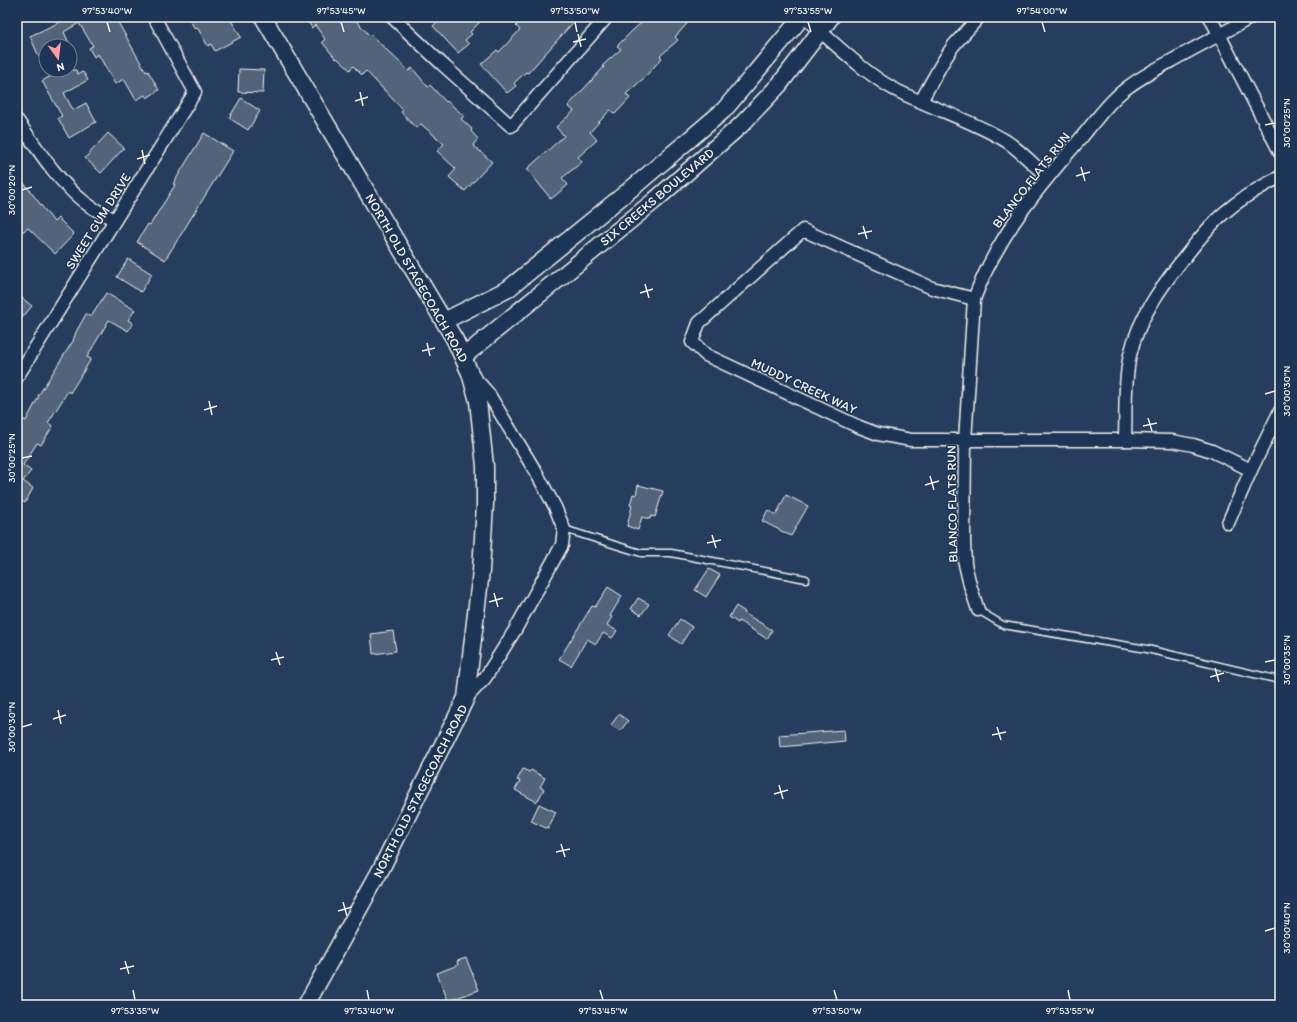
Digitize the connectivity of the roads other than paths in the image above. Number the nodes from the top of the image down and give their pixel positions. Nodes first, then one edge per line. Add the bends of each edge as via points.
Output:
1 (154, 17) edge
2 (264, 17) edge
3 (607, 17) edge
4 (803, 17) edge
5 (831, 17) edge
6 (978, 17) edge
7 (1210, 17) edge
8 (1252, 17) edge
9 (400, 19) edge
10 (820, 31) junction
11 (1220, 34) junction
12 (920, 101) junction
13 (17, 120) edge
14 (1280, 152) edge
15 (1047, 177) junction
16 (1280, 177) edge
17 (115, 220) junction
18 (974, 299) junction
19 (444, 320) junction
20 (22, 356) edge
21 (463, 357) junction
22 (470, 373) junction
23 (17, 377) edge
24 (1280, 411) edge
25 (1125, 440) junction
26 (965, 441) junction
27 (1252, 470) junction
28 (1228, 523) dead end
29 (564, 529) junction
30 (806, 579) dead end
31 (978, 610) joint
32 (1280, 680) edge
33 (466, 698) junction
34 (306, 1005) edge

1 - 17 street, SWEET GUM DRIVE via 195,92
2 - 19 street, NORTH OLD STAGECOACH ROAD
3 - 9 street via 511,126 442,64
4 - 10 street
4 - 19 street, SIX CREEKS BOULEVARD via 724,110 649,174 508,289
5 - 10 street, SIX CREEKS BOULEVARD
6 - 12 street via 953,46
7 - 11 street
8 - 11 street, BLANCO FLATS RUN
10 - 12 street via 876,77
10 - 21 street, SIX CREEKS BOULEVARD via 779,85 741,125 654,201
11 - 14 street
11 - 15 street, BLANCO FLATS RUN via 1126,88
12 - 15 street via 983,128 1007,142
13 - 17 street via 58,177 84,202
15 - 18 street, BLANCO FLATS RUN via 1004,235
16 - 25 street via 1241,200 1208,228 1151,303 1139,328 1126,374
17 - 20 street, SWEET GUM DRIVE
18 - 26 street, BLANCO FLATS RUN
18 - 26 street, MUDDY CREEK WAY via 932,288 803,230 699,323 692,342 706,355 878,434 911,440
19 - 21 street, NORTH OLD STAGECOACH ROAD
20 - 23 street, SWEET GUM DRIVE
21 - 22 street, NORTH OLD STAGECOACH ROAD
22 - 29 street via 488,393 537,474
22 - 33 street, NORTH OLD STAGECOACH ROAD via 478,400 485,466 485,497 481,571
24 - 27 street
25 - 26 street, MUDDY CREEK WAY
25 - 27 street, MUDDY CREEK WAY via 1192,445 1212,451
26 - 31 street, BLANCO FLATS RUN via 966,564
27 - 28 street
29 - 30 lane via 641,553 670,552
29 - 33 street via 562,545 515,630 485,678
31 - 32 lane via 1003,626 1147,649
33 - 34 street, NORTH OLD STAGECOACH ROAD via 381,869

